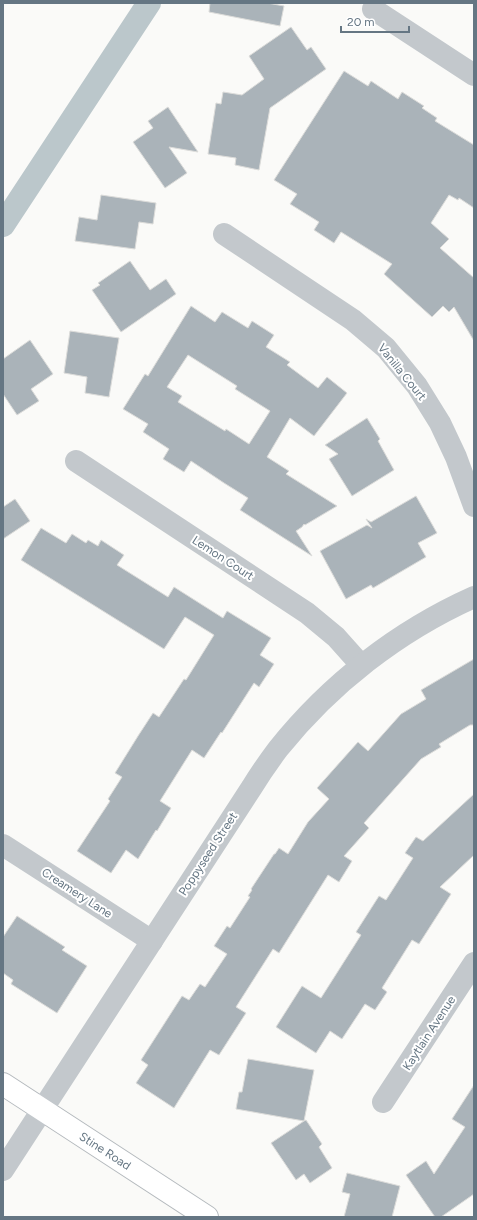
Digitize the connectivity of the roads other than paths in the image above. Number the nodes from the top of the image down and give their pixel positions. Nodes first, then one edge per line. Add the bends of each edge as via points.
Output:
1 (373, 9) dead end
2 (474, 75) edge
3 (224, 234) dead end
4 (76, 461) dead end
5 (474, 506) edge
6 (474, 597) edge
7 (361, 665) junction
8 (3, 845) edge
9 (152, 941) junction
10 (474, 964) edge
11 (3, 1084) edge
12 (383, 1102) dead end
13 (42, 1110) junction
14 (3, 1170) edge
15 (207, 1217) edge

1 - 2 street
3 - 5 street, Vanilla Court via 353,320 386,348 417,386 440,423
4 - 7 street, Lemon Court via 306,613 336,637
6 - 7 street, Poppyseed Street via 452,606 405,634
7 - 9 street, Poppyseed Street via 313,709 278,750
8 - 9 street, Creamery Lane
9 - 13 street, Poppyseed Street
10 - 12 street, Kaytlain Avenue
11 - 13 main road, Stine Road
13 - 14 street, Poppyseed Street
13 - 15 main road, Stine Road

